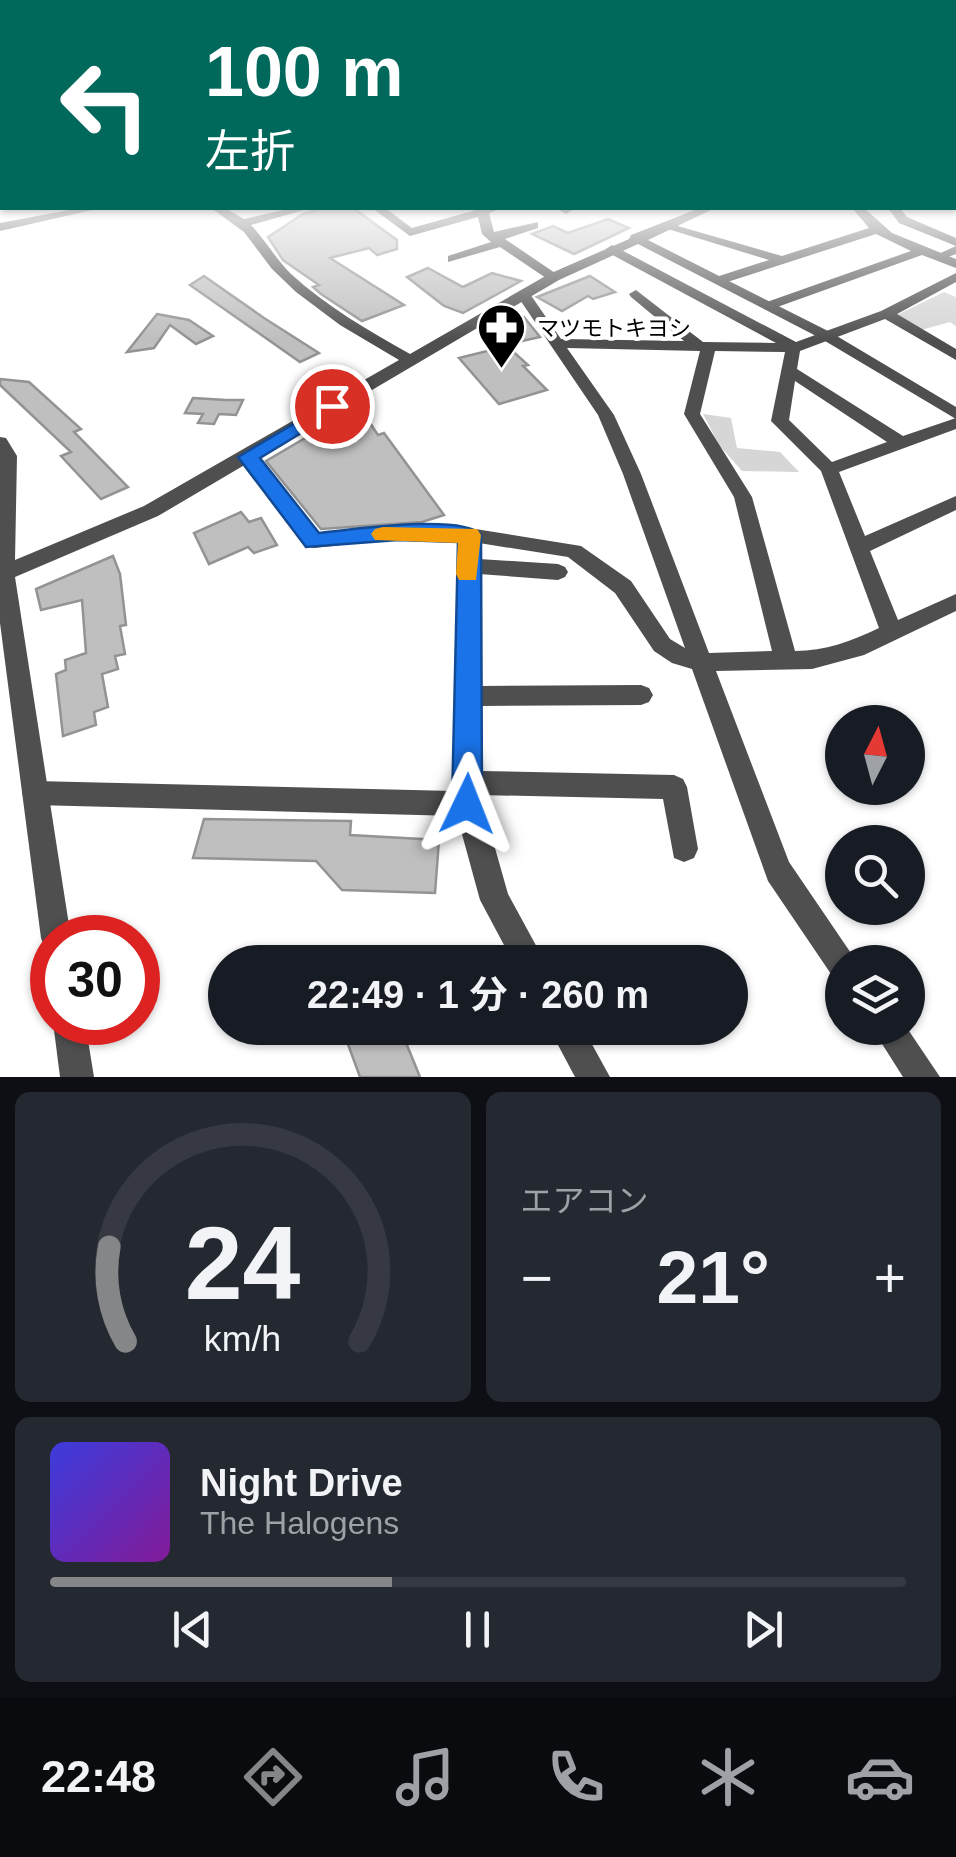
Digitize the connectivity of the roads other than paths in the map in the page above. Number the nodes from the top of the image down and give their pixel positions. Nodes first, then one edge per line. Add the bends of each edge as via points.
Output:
1 (255, 238) edge
2 (493, 238) edge
3 (503, 238) edge
4 (635, 238) joint
5 (707, 238) edge
6 (850, 238) edge
7 (898, 238) edge
8 (497, 241) junction
9 (612, 248) junction
10 (924, 250) junction
11 (956, 250) edge
12 (940, 256) junction
13 (453, 259) dead end
14 (783, 260) junction
15 (956, 264) edge
16 (554, 278) junction
17 (721, 280) junction
18 (951, 286) edge
19 (523, 294) junction
20 (636, 294) dead end
21 (769, 306) junction
22 (886, 314) junction
23 (825, 335) junction
24 (558, 343) junction
25 (704, 345) junction
26 (794, 348) junction
27 (956, 354) edge
28 (408, 360) junction
29 (790, 372) junction
30 (956, 414) edge
31 (956, 422) edge
32 (0, 442) edge
33 (901, 443) junction
34 (248, 457) junction
35 (829, 469) junction
36 (956, 502) edge
37 (469, 535) junction
38 (860, 548) junction
39 (468, 566) junction
40 (558, 572) dead end
41 (2, 574) edge
42 (956, 602) edge
43 (892, 634) junction
44 (786, 661) junction
45 (701, 662) junction
46 (641, 695) dead end
47 (468, 696) junction
48 (35, 793) junction
49 (468, 794) junction
50 (684, 849) dead end
51 (53, 915) edge
52 (520, 945) edge
53 (829, 945) edge
54 (72, 1045) edge
55 (576, 1045) edge
56 (900, 1045) edge
57 (77, 1077) edge
58 (594, 1077) edge
59 (923, 1077) edge

1 - 28 street via 286,276
2 - 8 street
3 - 8 street
4 - 9 street
4 - 17 street
5 - 14 street
6 - 14 street
7 - 10 street
8 - 13 street
8 - 16 street
9 - 16 street
9 - 26 street
10 - 12 street
10 - 21 street
11 - 12 street
12 - 15 street
14 - 17 street
16 - 19 street
17 - 21 street
18 - 22 street
19 - 24 street
19 - 28 street
20 - 25 street
21 - 23 street
22 - 23 street
22 - 27 street
23 - 26 street
23 - 30 street
24 - 25 street
24 - 45 street via 606,415
25 - 26 street
25 - 44 street via 692,414 742,497
26 - 29 street
28 - 34 street
29 - 33 street
29 - 35 street via 780,421
31 - 33 street
32 - 41 street via 8,456
33 - 35 street
34 - 37 street via 314,541 398,532
34 - 41 street via 150,511
35 - 38 street
36 - 38 street
37 - 39 street
37 - 45 street via 553,544 585,556 623,587 662,645
38 - 43 street
39 - 40 street
39 - 47 street
41 - 48 street
42 - 43 street
43 - 44 street via 856,649
44 - 45 street
45 - 53 street via 778,871
46 - 47 street
47 - 49 street
48 - 49 street
48 - 51 street
49 - 50 street via 674,787
49 - 52 street via 495,900
54 - 57 street
55 - 58 street
56 - 59 street

